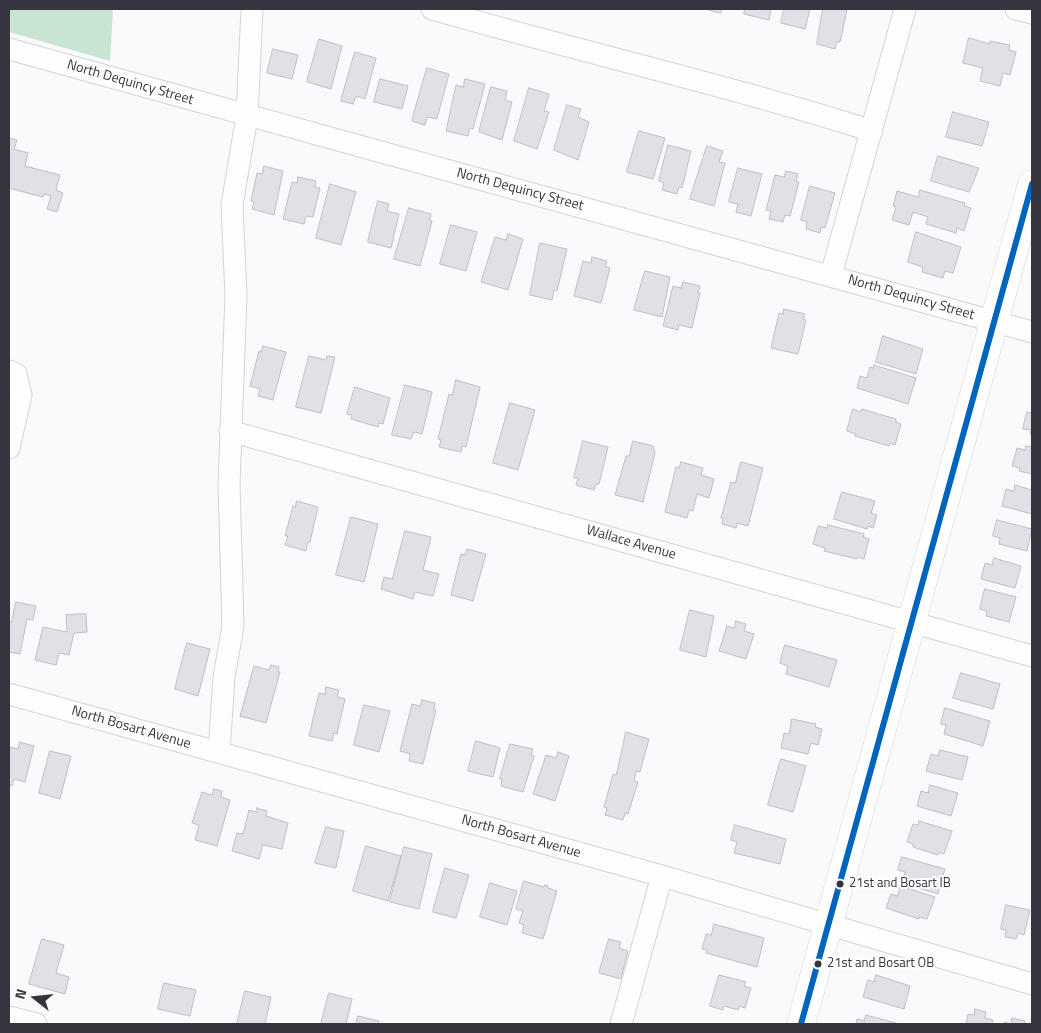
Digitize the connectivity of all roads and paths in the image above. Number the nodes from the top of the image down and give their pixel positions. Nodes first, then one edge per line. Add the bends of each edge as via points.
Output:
1 (252, 9) edge
2 (432, 9) edge
3 (905, 9) edge
4 (1016, 9) edge
5 (1032, 13) edge
6 (9, 49) edge
7 (247, 116) junction
8 (872, 131) junction
9 (1032, 184) edge
10 (831, 275) junction
11 (995, 321) junction
12 (1032, 332) edge
13 (12, 373) edge
14 (230, 431) junction
15 (9, 448) edge
16 (911, 621) junction
17 (1032, 656) edge
18 (9, 694) edge
19 (219, 752) junction
20 (662, 876) junction
21 (828, 926) junction
22 (1032, 984) edge
23 (9, 1017) edge
24 (36, 1024) edge
25 (621, 1024) edge
26 (801, 1024) edge

1 - 7 street
2 - 8 street via 784,103
3 - 8 street
4 - 5 street
6 - 7 street, North Dequincy Street
7 - 10 street, North Dequincy Street
7 - 14 street via 232,205 236,296
8 - 10 street
9 - 11 main road
10 - 11 street, North Dequincy Street
11 - 12 street, North Dequincy Street
11 - 16 main road
13 - 15 street via 21,395
14 - 16 street, Wallace Avenue
14 - 19 street via 233,626 224,676
16 - 17 street, Wallace Avenue
16 - 21 main road
18 - 19 street, North Bosart Avenue
19 - 20 street, North Bosart Avenue
20 - 21 street, North Bosart Avenue
20 - 25 street
21 - 22 street, North Bosart Avenue
21 - 26 main road
23 - 24 street

